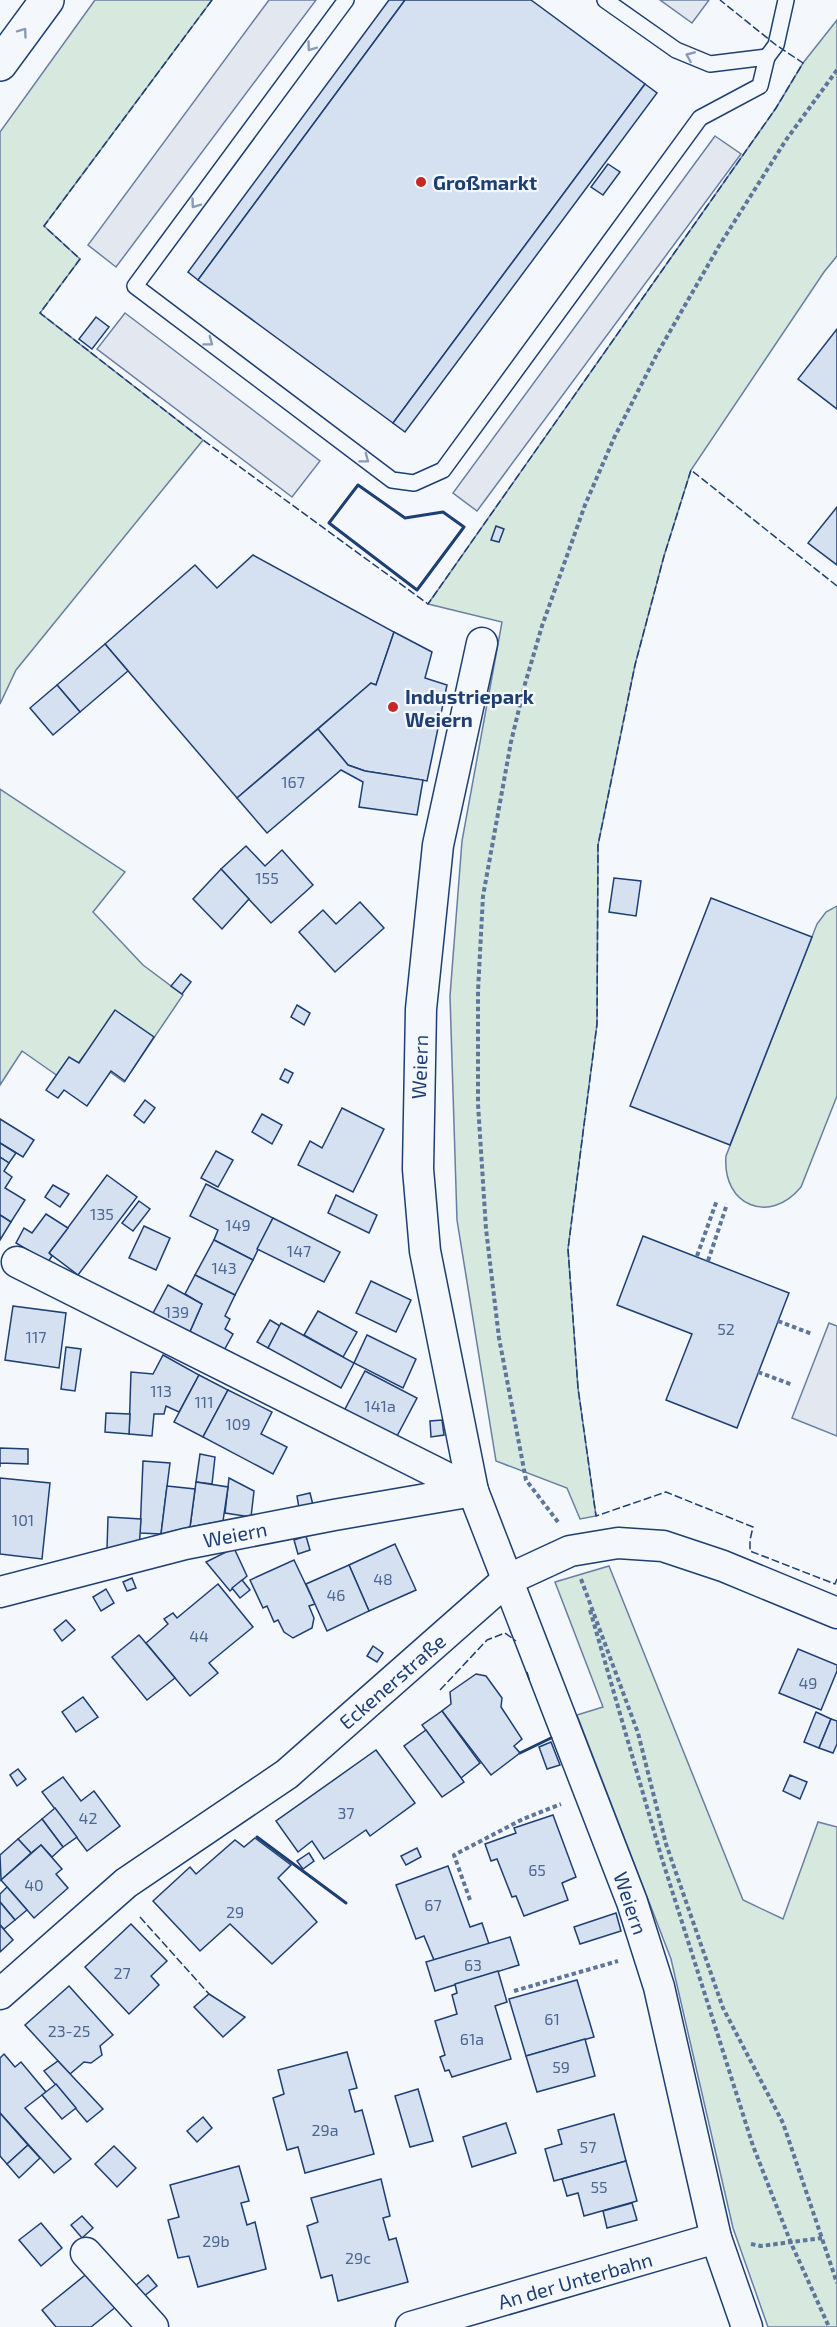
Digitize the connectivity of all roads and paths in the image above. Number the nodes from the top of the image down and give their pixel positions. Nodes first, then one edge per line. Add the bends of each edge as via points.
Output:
1 (47, 0) edge
2 (346, 0) edge
3 (605, 0) edge
4 (786, 0) edge
5 (767, 57) junction
6 (0, 64) edge
7 (837, 70) edge
8 (482, 644) dead end
9 (717, 1200) dead end
10 (727, 1204) dead end
11 (697, 1256) dead end
12 (708, 1261) dead end
13 (17, 1262) dead end
14 (778, 1321) dead end
15 (812, 1334) dead end
16 (758, 1372) dead end
17 (793, 1385) dead end
18 (472, 1491) junction
19 (570, 1551) junction
20 (507, 1580) junction
21 (581, 1580) junction
22 (0, 1592) edge
23 (837, 1613) edge
24 (590, 1794) junction
25 (470, 1900) dead end
26 (648, 1952) junction
27 (514, 1991) dead end
28 (0, 1994) edge
29 (716, 2238) junction
30 (822, 2238) junction
31 (791, 2243) junction
32 (86, 2253) dead end
33 (837, 2283) edge
34 (426, 2325) edge
35 (153, 2327) edge
36 (747, 2327) edge
37 (829, 2327) edge

6 -> 1 highway
2 -> 5 lane via 135,286 392,480 414,483 443,470 700,118 760,86
5 -> 3 lane via 710,64 676,50
4 - 5 lane via 776,45
7 - 19 path via 786,140 719,246 657,354 585,505 525,684 483,896 478,1104 486,1229 499,1338 526,1480 561,1526
8 - 18 street, Weiern via 438,845 421,1009 418,1085 418,1169 425,1251
9 - 11 path
10 - 12 path
13 - 18 street
14 - 15 path
16 - 17 path
18 - 20 street, Weiern
18 - 22 street, Weiern via 185,1544
19 - 20 street, Eckenerstraße
19 - 21 path
19 - 23 street, Eckenerstraße via 618,1543 663,1546
20 - 24 street, Weiern
20 - 28 street, Eckenerstraße via 287,1774 126,1882
21 - 30 path via 638,1733 666,1844 723,2008 783,2123
21 - 31 path via 753,2146
24 - 25 path via 523,1819 454,1855
24 - 26 street, Weiern
26 - 27 path
26 - 29 street, Weiern
29 - 34 street, An der Unterbahn
29 - 36 street, Weiern
30 - 31 path
30 - 33 path
31 - 37 path
32 - 35 street

